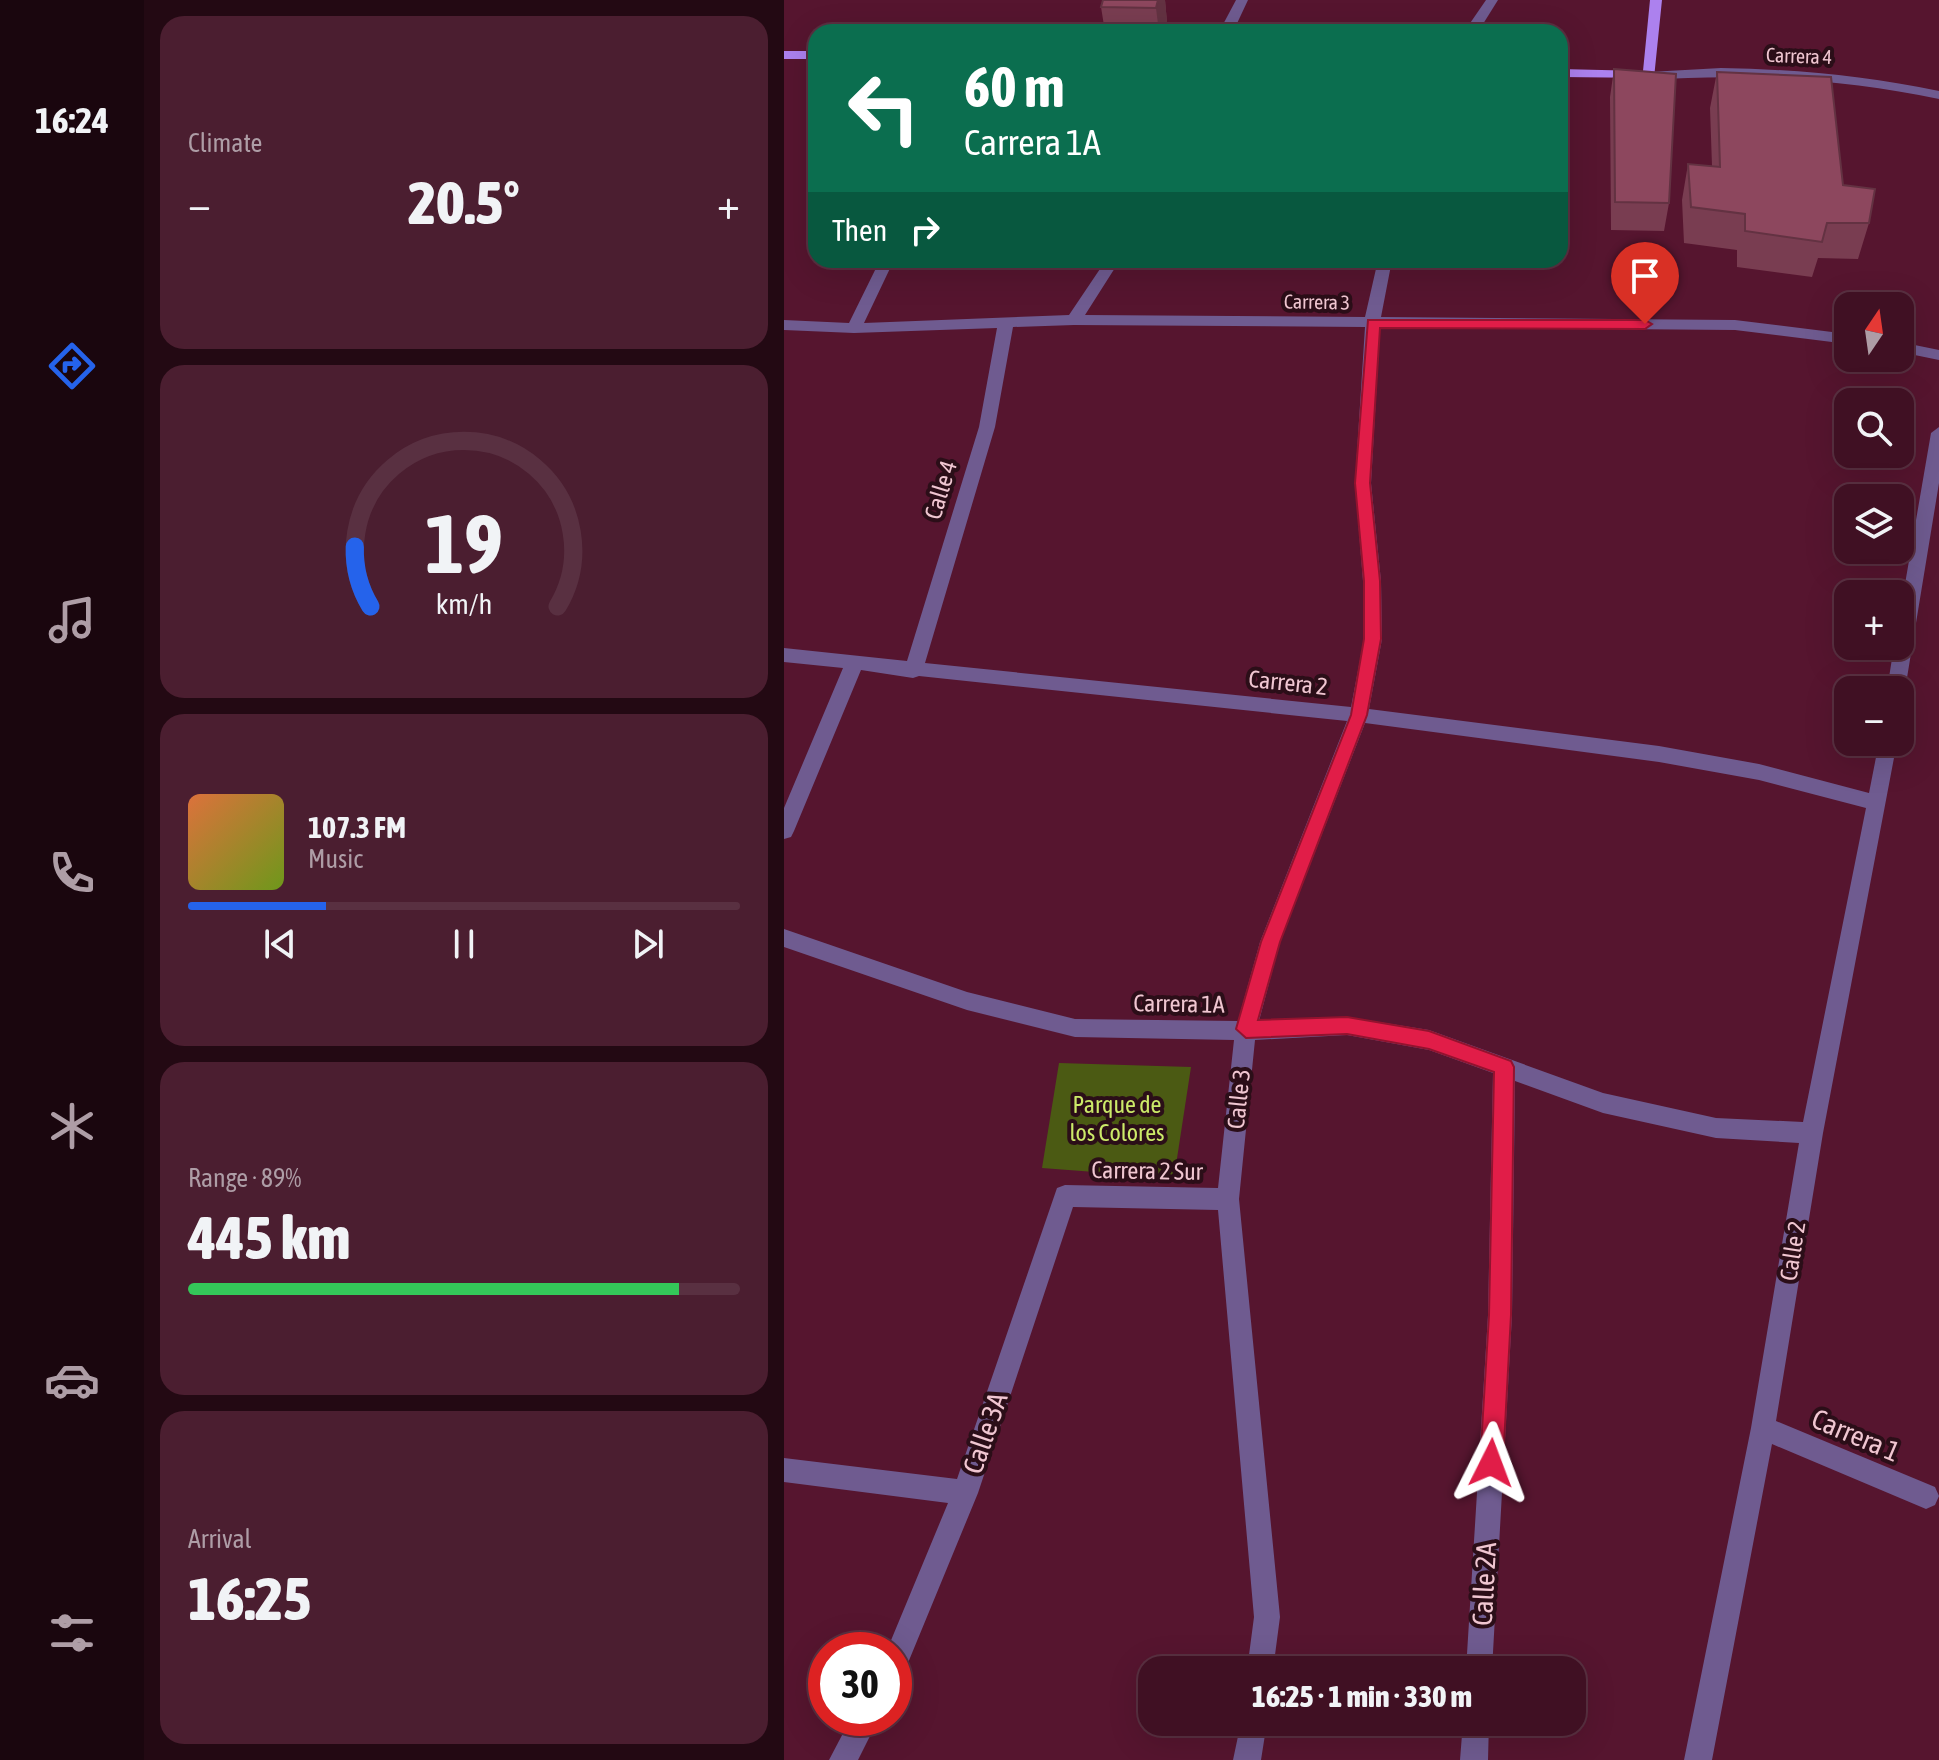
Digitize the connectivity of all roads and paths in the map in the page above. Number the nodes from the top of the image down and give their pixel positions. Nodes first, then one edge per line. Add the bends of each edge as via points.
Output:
1 (1242, 0) edge
2 (1492, 0) edge
3 (1656, 0) edge
4 (1230, 24) edge
5 (1476, 24) edge
6 (784, 55) edge
7 (808, 55) edge
8 (1568, 74) edge
9 (1652, 82) junction
10 (1939, 95) edge
11 (883, 268) edge
12 (1108, 268) edge
13 (1383, 268) edge
14 (1074, 320) junction
15 (1006, 321) junction
16 (1373, 323) junction
17 (784, 325) edge
18 (854, 328) junction
19 (1834, 337) edge
20 (1914, 350) edge
21 (1939, 355) edge
22 (1939, 433) edge
23 (784, 655) edge
24 (854, 664) junction
25 (913, 671) junction
26 (1898, 676) edge
27 (1359, 715) junction
28 (1886, 756) edge
29 (1878, 803) junction
30 (784, 831) edge
31 (784, 938) edge
32 (1246, 1031) junction
33 (1504, 1067) junction
34 (1812, 1133) junction
35 (1065, 1196) joint
36 (1228, 1199) junction
37 (1763, 1428) junction
38 (784, 1470) edge
39 (965, 1493) junction
40 (1926, 1496) dead end
41 (908, 1632) edge
42 (1262, 1656) edge
43 (1480, 1656) edge
44 (856, 1736) edge
45 (1251, 1736) edge
46 (1475, 1736) edge
47 (843, 1760) edge
48 (1247, 1760) edge
49 (1474, 1760) edge
50 (1698, 1760) edge

1 - 4 street
2 - 5 street
3 - 9 main road
6 - 7 main road
8 - 9 main road, Carrera 4
9 - 10 street, Carrera 4 via 1800,75
11 - 18 street
12 - 14 street
13 - 16 street, Calle 3
14 - 15 street, Carrera 3
14 - 16 street, Carrera 3
15 - 18 street, Carrera 3
15 - 25 street, Calle 4 via 987,427
16 - 19 street, Carrera 3 via 1735,325
16 - 27 street, Calle 3 via 1363,483 1373,639
17 - 18 street, Carrera 3
20 - 21 street
22 - 26 street
23 - 24 street, Carrera 2
24 - 25 street, Carrera 2
24 - 30 street
25 - 27 street, Carrera 2
27 - 29 street, Carrera 2 via 1673,756
27 - 32 street, Calle 3 via 1270,942
28 - 29 street, Calle 2
29 - 34 street, Calle 2
31 - 32 street, Carrera 1A via 967,1001 1075,1028
32 - 33 street, Carrera 1A via 1347,1026 1429,1040
32 - 36 street, Calle 3
33 - 34 street, Carrera 1A via 1603,1103 1716,1128
33 - 43 street, Calle 2A via 1500,1315
34 - 37 street, Calle 2
35 - 36 street, Carrera 2 Sur
35 - 39 street, Calle 3A
36 - 42 street, Calle 3 via 1267,1617
37 - 40 street, Carrera 1
37 - 50 street, Calle 2
38 - 39 street
39 - 41 street, Calle 3A
44 - 47 street
45 - 48 street
46 - 49 street

